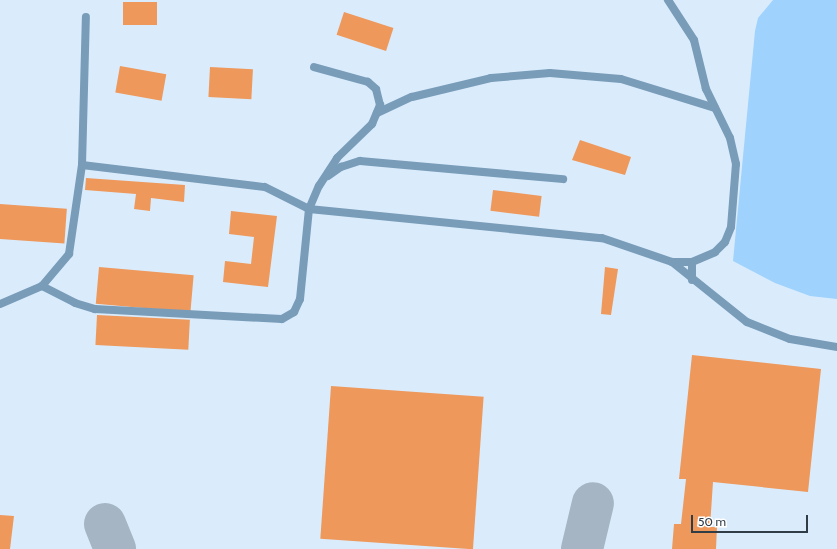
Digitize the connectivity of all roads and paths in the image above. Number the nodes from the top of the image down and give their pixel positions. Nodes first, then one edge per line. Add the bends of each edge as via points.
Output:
1 (668, 0) edge
2 (86, 18) dead end
3 (314, 66) dead end
4 (715, 108) junction
5 (377, 113) junction
6 (82, 165) junction
7 (324, 178) junction
8 (563, 179) dead end
9 (309, 209) junction
10 (672, 262) junction
11 (692, 262) junction
12 (692, 280) junction
13 (42, 286) junction
14 (0, 304) edge
15 (837, 347) edge

1 - 4 lane via 694,40 706,89
2 - 6 lane
3 - 5 lane via 368,82 379,97
4 - 5 lane via 621,79 550,73 491,78 412,97
4 - 11 lane via 730,138 736,164 731,228 725,242 715,252
5 - 7 lane via 372,124 337,158
6 - 9 lane via 265,187
6 - 13 lane via 69,254
7 - 8 lane via 341,167 360,161
7 - 9 lane
9 - 10 lane via 602,238
9 - 13 lane via 300,299 294,312 282,319 95,309 75,303
10 - 11 lane
10 - 12 lane
11 - 12 lane
12 - 15 lane via 747,322 790,339
13 - 14 lane

